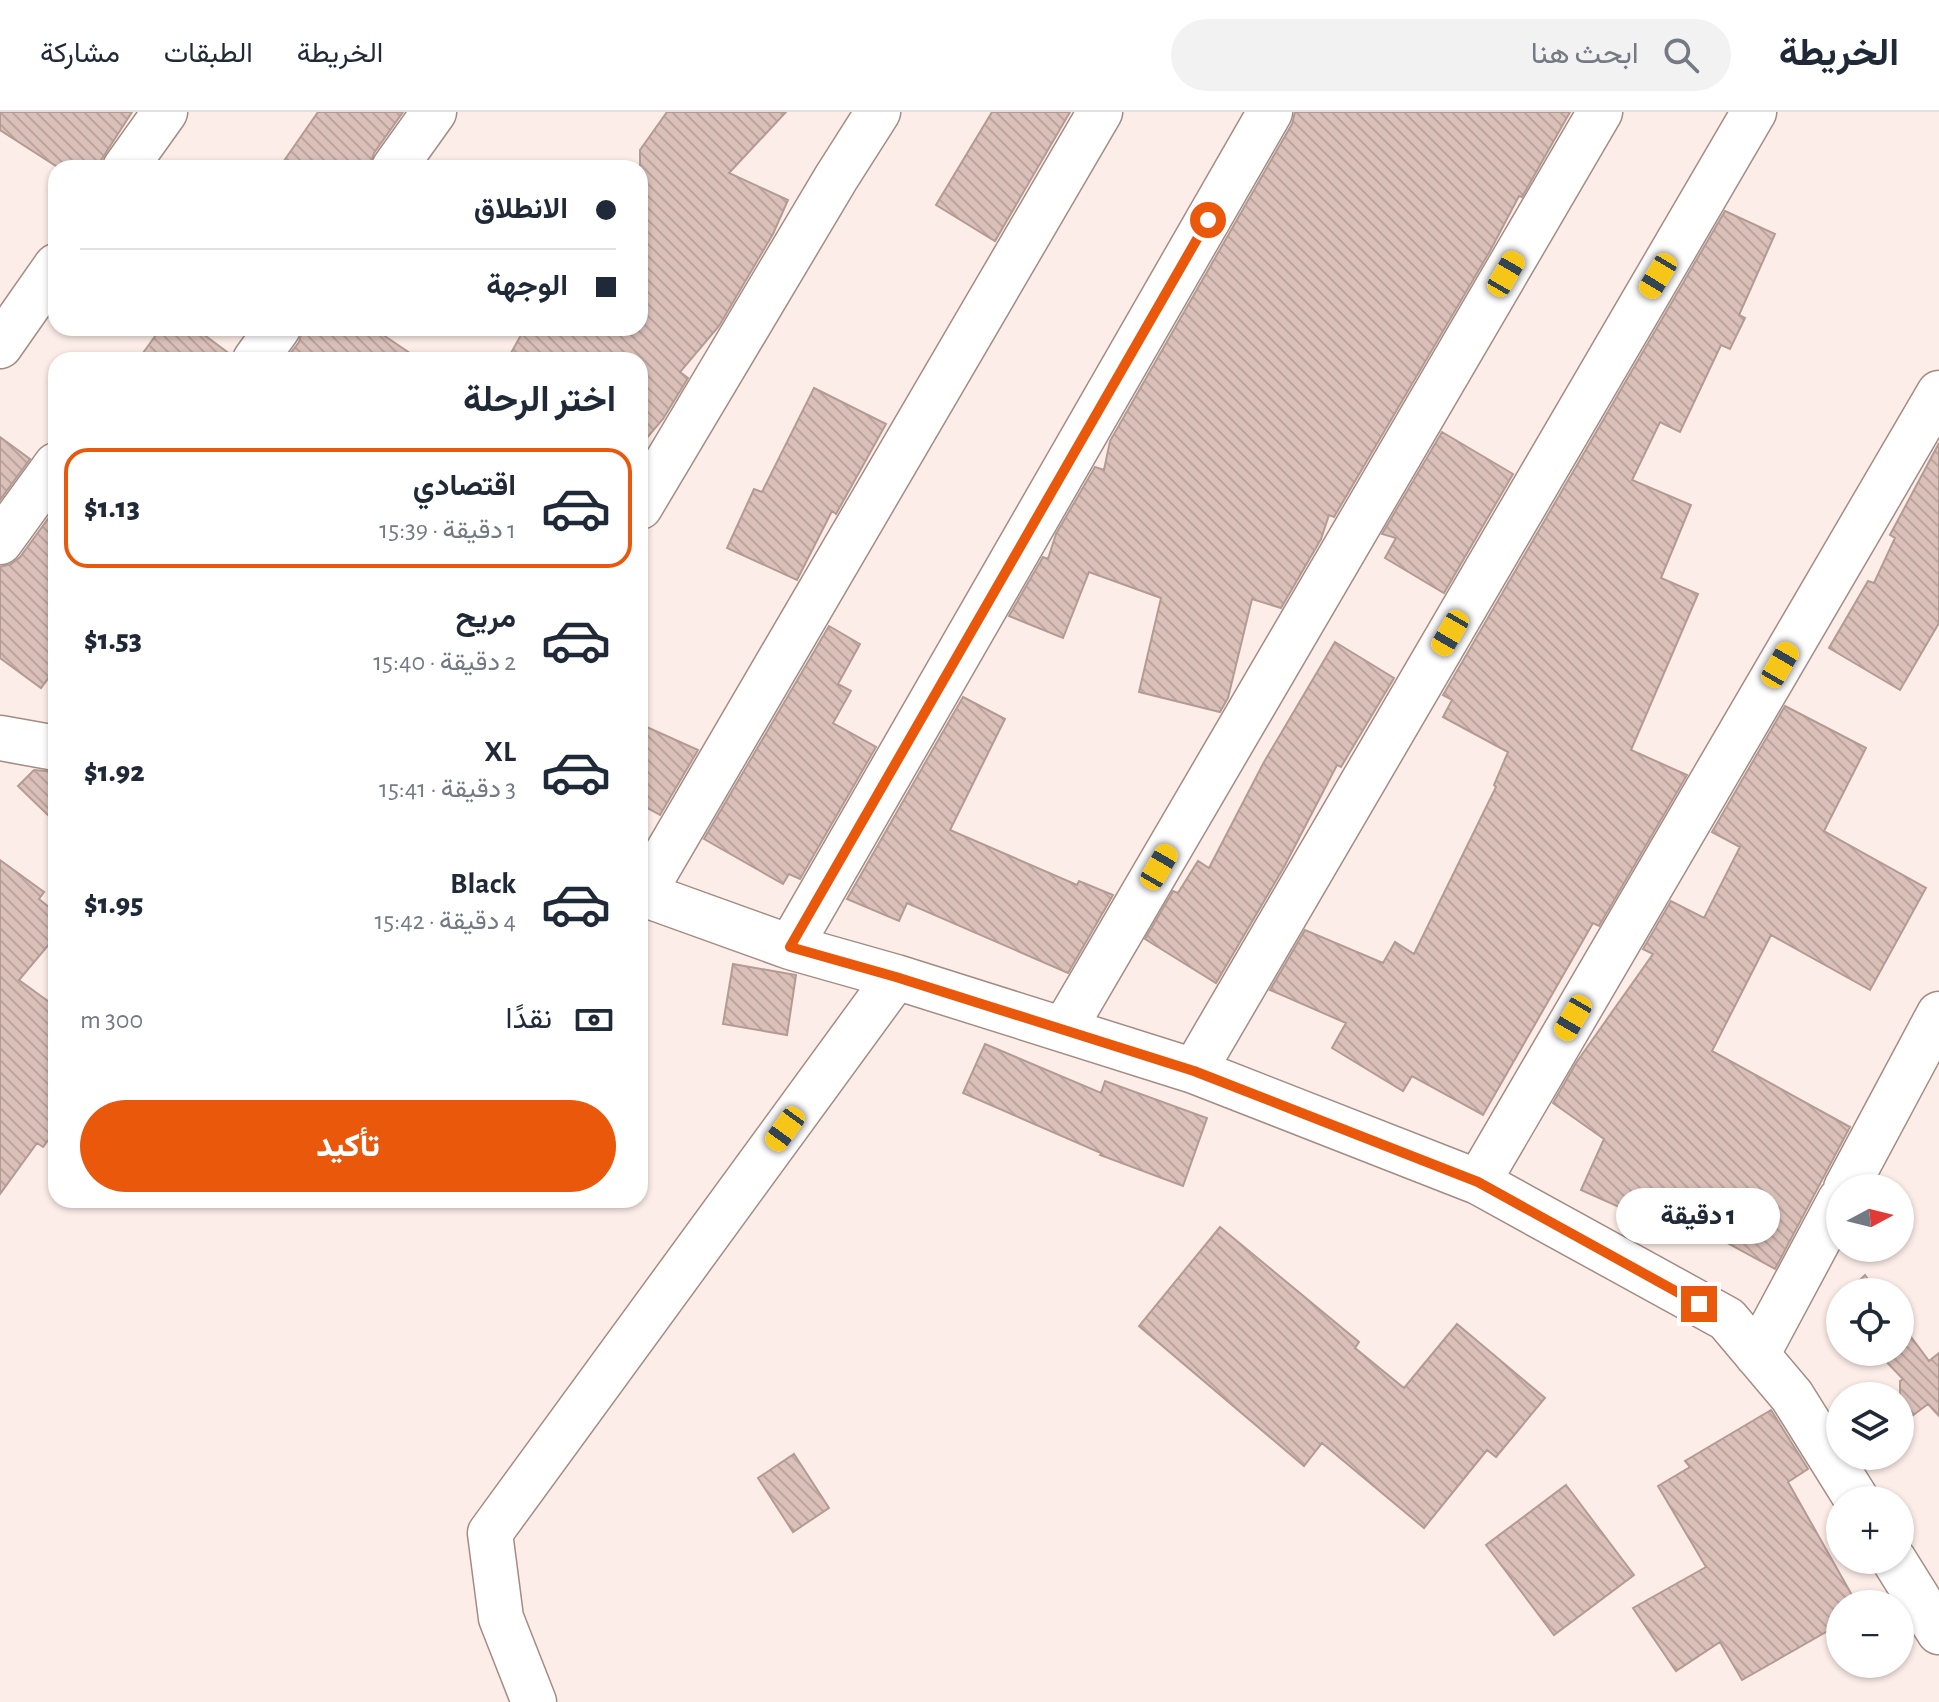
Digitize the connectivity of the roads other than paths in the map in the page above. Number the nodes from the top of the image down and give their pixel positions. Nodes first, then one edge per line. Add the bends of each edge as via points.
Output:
1 (165, 112) edge
2 (434, 112) edge
3 (878, 112) edge
4 (1100, 112) edge
5 (1270, 112) edge
6 (1600, 112) edge
7 (1754, 112) edge
8 (131, 160) edge
9 (400, 160) edge
10 (48, 277) edge
11 (0, 346) edge
12 (1939, 393) edge
13 (48, 476) edge
14 (648, 494) edge
15 (0, 542) edge
16 (0, 738) edge
17 (48, 747) edge
18 (648, 884) edge
19 (648, 896) edge
20 (790, 947) junction
21 (896, 977) junction
22 (1939, 1014) edge
23 (1064, 1029) junction
24 (1194, 1071) junction
25 (1853, 1174) edge
26 (1478, 1182) junction
27 (1826, 1226) edge
28 (1757, 1355) junction
29 (1848, 1486) edge
30 (1903, 1574) edge
31 (1939, 1632) edge
32 (534, 1702) edge

1 - 8 street
2 - 9 street
3 - 14 street
4 - 18 street
5 - 20 street
6 - 23 street
7 - 24 street
10 - 11 street
12 - 26 street
13 - 15 street
16 - 17 street
19 - 20 street
20 - 21 street
21 - 23 street
21 - 32 street via 490,1533 501,1618
22 - 25 street
23 - 24 street
24 - 26 street
26 - 28 street via 1727,1319
27 - 28 street
28 - 29 street via 1792,1396
30 - 31 street

